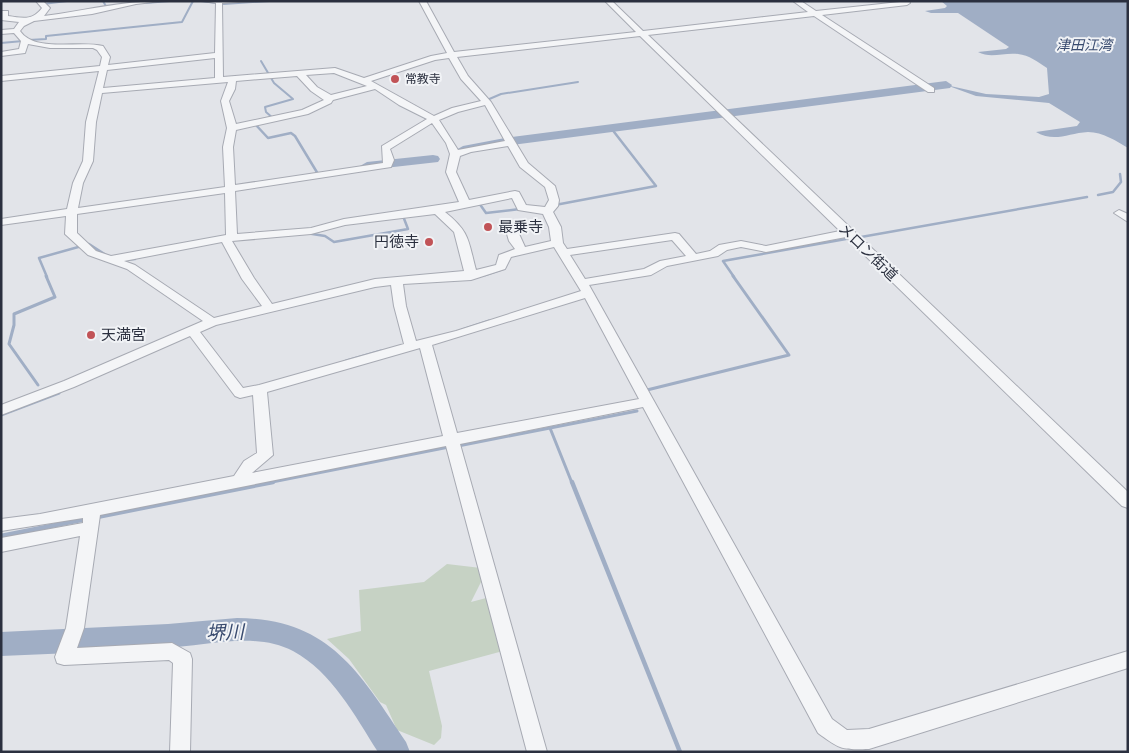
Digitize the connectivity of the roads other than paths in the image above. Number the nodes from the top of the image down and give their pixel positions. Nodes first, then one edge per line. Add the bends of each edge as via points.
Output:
1 (39, 1) edge
2 (158, 1) edge
3 (207, 1) edge
4 (252, 1) edge
5 (422, 1) edge
6 (608, 1) edge
7 (796, 1) edge
8 (904, 1) edge
9 (220, 2) edge
10 (92, 12) junction
11 (3, 14) edge
12 (815, 14) junction
13 (109, 17) dead end
14 (38, 18) junction
15 (29, 21) junction
16 (16, 31) junction
17 (1, 32) edge
18 (642, 33) junction
19 (25, 41) junction
20 (1, 54) edge
21 (219, 55) junction
22 (452, 55) junction
23 (261, 66) dead end
24 (104, 68) junction
25 (302, 75) junction
26 (267, 77) junction
27 (1, 78) edge
28 (232, 80) junction
29 (219, 81) junction
30 (364, 81) junction
31 (374, 86) junction
32 (931, 90) dead end
33 (97, 91) junction
34 (329, 98) junction
35 (488, 102) junction
36 (434, 119) junction
37 (232, 128) junction
38 (510, 142) junction
39 (455, 154) junction
40 (230, 188) junction
41 (465, 204) junction
42 (73, 210) junction
43 (437, 210) junction
44 (547, 211) junction
45 (1, 222) edge
46 (511, 227) dead end
47 (849, 233) junction
48 (228, 237) junction
49 (560, 248) junction
50 (521, 250) junction
51 (692, 257) junction
52 (109, 260) junction
53 (472, 276) junction
54 (397, 282) junction
55 (585, 288) junction
56 (269, 308) junction
57 (212, 322) junction
58 (193, 331) junction
59 (418, 345) junction
60 (260, 390) junction
61 (646, 402) junction
62 (1, 410) edge
63 (452, 439) junction
64 (239, 481) junction
65 (1128, 502) edge
66 (90, 519) junction
67 (1, 525) edge
68 (1, 545) edge
69 (1128, 659) edge
70 (180, 752) edge
71 (537, 752) edge

1 - 14 street via 46,8
2 - 10 street via 136,2
3 - 9 street
4 - 9 street
5 - 22 street
6 - 18 street, メロン街道
7 - 12 street
8 - 12 street via 907,3
9 - 21 street
10 - 13 street via 95,17
10 - 14 street
11 - 15 street
12 - 18 street
12 - 32 street
14 - 15 street
15 - 16 street
16 - 17 street
16 - 19 street
18 - 22 street
18 - 47 street, メロン街道
19 - 20 street via 20,52
19 - 24 street via 43,45 96,46 106,57
21 - 24 street
21 - 29 street
22 - 30 street
22 - 35 street via 464,77
23 - 26 street
24 - 27 street
24 - 33 street
25 - 26 street
25 - 30 street via 331,70
25 - 34 street via 314,89
26 - 28 street
28 - 29 street
28 - 37 street via 225,101
29 - 33 street
30 - 31 street
31 - 34 street
31 - 36 street
33 - 42 street via 88,161 78,183
34 - 37 street via 305,112
35 - 36 street
35 - 38 street
36 - 39 street
36 - 40 street via 384,148 389,160 380,167
37 - 40 street via 228,147
38 - 39 street
38 - 44 street via 524,165 550,186 554,200
39 - 41 street via 451,172
40 - 42 street
40 - 48 street
41 - 43 street
41 - 44 street via 515,194 522,208
42 - 45 street
42 - 52 street via 71,234 92,253
43 - 48 street via 344,222 311,231
43 - 53 street via 457,227
44 - 49 street via 553,220
46 - 50 street
47 - 51 street via 766,249 741,244 723,247 714,254
47 - 65 street, メロン街道
48 - 52 street
48 - 56 street via 248,279
49 - 50 street
49 - 51 street via 675,236
49 - 55 street
50 - 53 street via 503,257 501,267 494,271
51 - 55 street
52 - 57 street via 130,267
53 - 54 street
54 - 56 street via 349,288
54 - 59 street via 400,306
55 - 59 street
55 - 61 street
56 - 57 street
57 - 58 street
58 - 60 street via 240,393
58 - 62 street
59 - 60 street
59 - 63 street
60 - 64 street via 265,455 249,465
61 - 63 street
61 - 69 street via 825,726 844,740 869,739
63 - 64 street
63 - 71 street
64 - 66 street
66 - 67 street
66 - 68 street
66 - 70 street via 75,628 64,657 178,653 183,659

